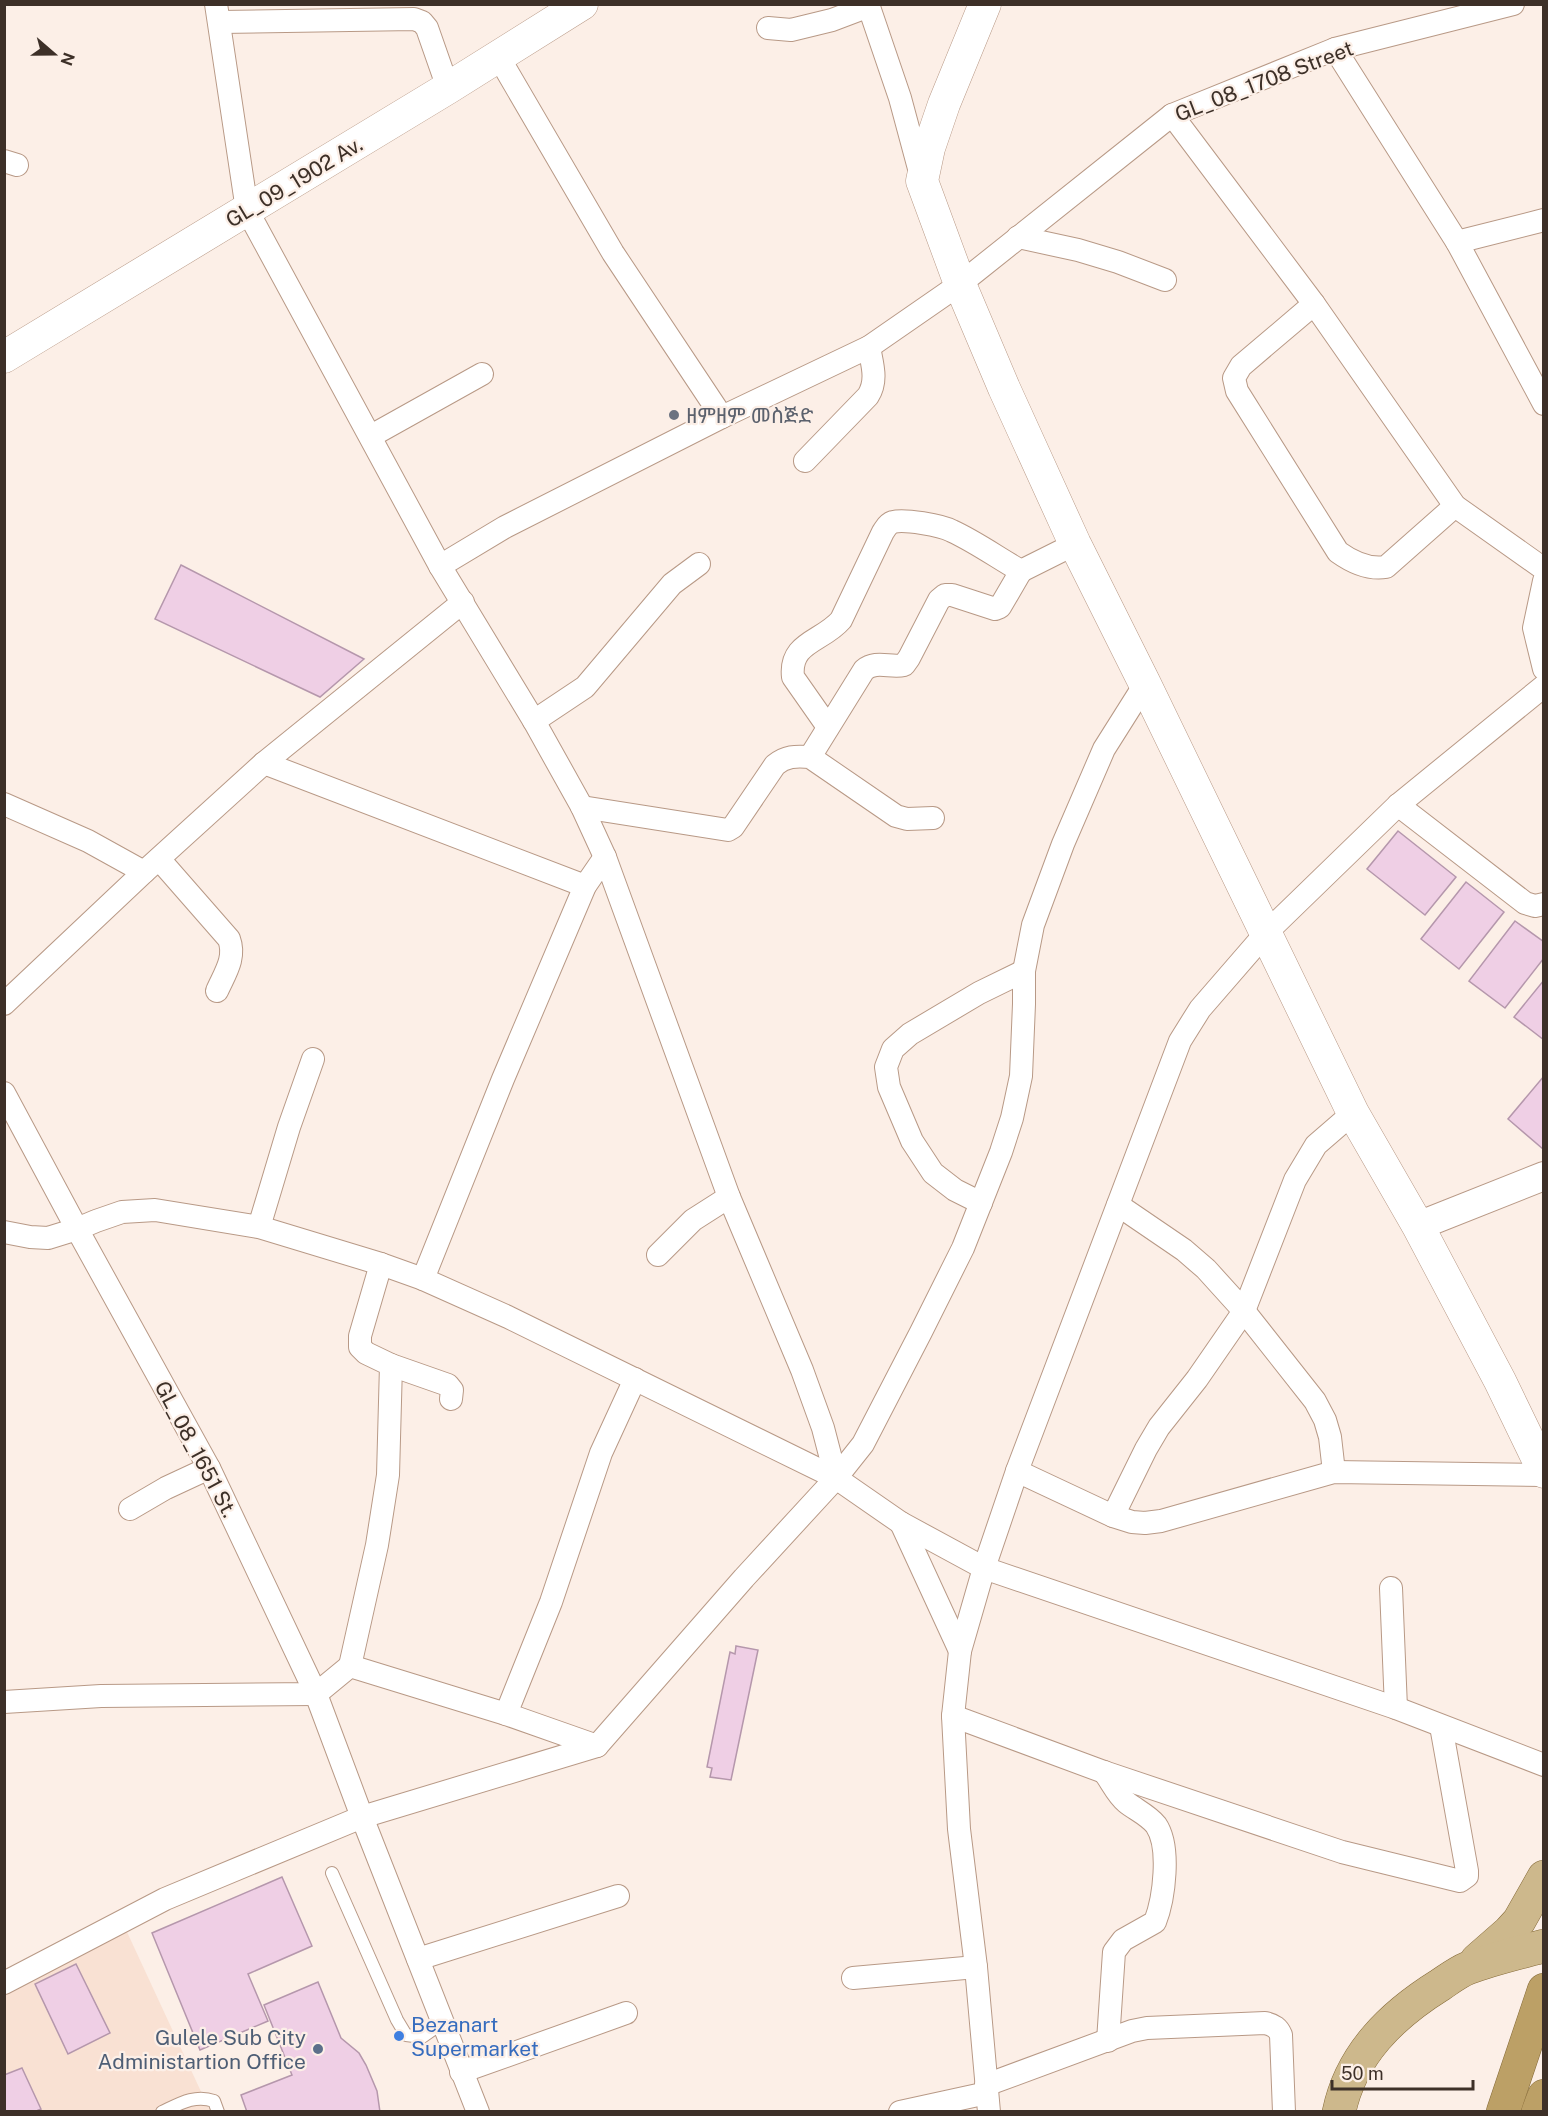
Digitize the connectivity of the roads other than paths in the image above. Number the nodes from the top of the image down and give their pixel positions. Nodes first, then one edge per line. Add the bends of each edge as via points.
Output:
1 (582, 4) edge
2 (985, 4) edge
3 (1513, 4) edge
4 (868, 5) edge
5 (218, 13) edge
6 (768, 28) dead end
7 (1335, 49) junction
8 (498, 57) junction
9 (448, 88) junction
10 (1172, 115) junction
11 (922, 181) junction
12 (248, 210) junction
13 (1544, 220) edge
14 (1018, 237) junction
15 (1457, 242) junction
16 (1166, 280) dead end
17 (960, 284) junction
18 (1314, 304) junction
19 (868, 347) junction
20 (4, 357) edge
21 (482, 374) dead end
22 (1544, 404) edge
23 (722, 417) junction
24 (371, 436) junction
25 (805, 461) dead end
26 (1455, 506) junction
27 (1075, 544) junction
28 (699, 564) dead end
29 (440, 566) junction
30 (1544, 569) edge
31 (1021, 571) junction
32 (1544, 581) edge
33 (463, 602) junction
34 (1544, 669) edge
35 (1145, 684) junction
36 (1544, 686) edge
37 (534, 721) junction
38 (828, 727) junction
39 (810, 757) junction
40 (264, 763) junction
41 (4, 804) edge
42 (1398, 805) junction
43 (582, 807) junction
44 (933, 818) dead end
45 (605, 857) junction
46 (151, 866) junction
47 (585, 886) junction
48 (1544, 904) edge
49 (1265, 934) junction
50 (1024, 971) junction
51 (217, 991) dead end
52 (4, 1004) edge
53 (313, 1059) dead end
54 (4, 1092) edge
55 (1353, 1113) junction
56 (1544, 1176) edge
57 (729, 1197) junction
58 (981, 1203) junction
59 (1118, 1205) junction
60 (1418, 1226) junction
61 (259, 1227) junction
62 (77, 1229) junction
63 (4, 1232) edge
64 (658, 1256) dead end
65 (381, 1264) junction
66 (423, 1279) junction
67 (1244, 1311) junction
68 (391, 1365) junction
69 (635, 1380) junction
70 (451, 1399) dead end
71 (209, 1468) junction
72 (1017, 1471) junction
73 (1334, 1472) junction
74 (1544, 1473) edge
75 (836, 1478) junction
76 (130, 1509) dead end
77 (1113, 1516) junction
78 (901, 1523) junction
79 (984, 1568) junction
80 (1391, 1588) dead end
81 (960, 1651) junction
82 (350, 1666) junction
83 (316, 1694) junction
84 (4, 1702) edge
85 (1396, 1708) junction
86 (506, 1714) junction
87 (953, 1716) junction
88 (1441, 1726) junction
89 (597, 1746) junction
90 (1544, 1765) edge
91 (1104, 1772) junction
92 (362, 1817) junction
93 (332, 1873) dead end
94 (1544, 1877) edge
95 (618, 1896) dead end
96 (1533, 1949) edge
97 (418, 1959) junction
98 (976, 1967) junction
99 (1466, 1969) junction
100 (853, 1978) dead end
101 (4, 1983) edge
102 (1544, 1990) edge
103 (626, 2013) dead end
104 (442, 2023) junction
105 (1108, 2041) junction
106 (461, 2072) junction
107 (1544, 2096) edge
108 (988, 2097) edge
109 (1338, 2107) edge
110 (162, 2112) edge
111 (218, 2112) edge
112 (478, 2112) edge
113 (900, 2112) edge
114 (1284, 2112) edge
115 (1503, 2112) edge
116 (1538, 2112) edge

1 - 8 main road, GL_09_1902 Av.
2 - 11 main road via 944,104
3 - 7 street, GL_08_1708 Street
4 - 6 street via 832,20 791,30
4 - 11 street via 900,98
5 - 9 street via 414,19 427,28
5 - 12 street
7 - 10 street, GL_08_1708 Street
7 - 15 street
8 - 9 main road, GL_09_1902 Av.
8 - 23 street via 613,253
9 - 12 main road, GL_09_1902 Av.
10 - 14 street, GL_08_1708 Street
10 - 18 street
11 - 17 main road
12 - 20 main road, GL_09_1902 Av.
12 - 24 street
13 - 15 street
14 - 16 street via 1088,253
14 - 17 street, GL_08_1708 Street
15 - 22 street
17 - 19 street, GL_08_1708 Street
17 - 27 main road
18 - 26 street
18 - 26 street via 1241,366 1234,378 1237,391 1338,552 1362,565 1386,567
19 - 23 street, GL_08_1708 Street
19 - 25 street via 873,388
21 - 24 street
23 - 29 street, GL_08_1708 Street via 505,527
24 - 29 street
26 - 30 street
27 - 31 street
27 - 35 main road
28 - 37 street via 672,584 585,687
29 - 33 street
31 - 38 street via 995,609 945,595 904,664 869,665
31 - 38 street via 951,530 894,521 888,524 841,620 800,649 794,658 793,677
32 - 34 street via 1534,628
33 - 37 street
33 - 40 street
35 - 49 main road
35 - 50 street via 1104,749 1063,844 1033,925
36 - 42 street
37 - 43 street
38 - 39 street
39 - 43 street via 784,757 775,765 728,830
39 - 44 street via 896,816
40 - 46 street
40 - 47 street
41 - 46 street
42 - 48 street via 1526,903
42 - 49 street
43 - 45 street
45 - 47 street
45 - 57 street
46 - 51 street via 229,939 232,958
46 - 52 street
47 - 66 street
49 - 55 main road
49 - 59 street via 1200,1009 1180,1041
50 - 58 street via 1021,1076 1012,1118
50 - 58 street via 910,1034 893,1049 886,1068 889,1087 912,1141 933,1173
53 - 61 street
54 - 62 street, GL_08_1651 St.
55 - 60 main road
55 - 67 street via 1316,1145 1294,1180
56 - 60 street
57 - 64 street via 693,1220
57 - 75 street via 802,1370
58 - 75 street via 963,1248 863,1444
59 - 67 street via 1184,1250
59 - 72 street
60 - 74 main road
61 - 62 street via 155,1210 122,1212
61 - 65 street
62 - 63 street via 48,1238
62 - 71 street, GL_08_1651 St.
65 - 66 street
65 - 68 street via 360,1347
66 - 69 street
67 - 73 street via 1315,1401 1330,1437
67 - 77 street via 1159,1427
68 - 70 street via 448,1385 453,1390
68 - 82 street via 388,1475
69 - 75 street
69 - 86 street via 601,1453 551,1602
71 - 76 street
71 - 83 street, GL_08_1651 St.
72 - 77 street
72 - 79 street
73 - 74 street
73 - 77 street via 1161,1521 1132,1522
75 - 78 street
75 - 89 street
78 - 79 street
78 - 81 street
79 - 81 street
79 - 85 street
80 - 85 street
81 - 87 street
82 - 83 street
82 - 86 street
83 - 84 street via 101,1696
83 - 92 street, GL_08_1651 St.
85 - 88 street
86 - 89 street
87 - 91 street
87 - 98 street via 959,1829
88 - 90 street
88 - 91 street via 1467,1871 1460,1881 1342,1852
89 - 92 street
91 - 105 street via 1124,1801 1156,1825 1165,1868 1155,1922 1123,1941 1114,1952
92 - 97 street, GL_08_1651 St.
92 - 101 street via 165,1899
93 - 104 lane via 406,2035 422,2037
94 - 99 main road via 1519,1921
95 - 97 street
96 - 99 main road
97 - 104 street, GL_08_1651 St.
98 - 100 street
98 - 108 street
99 - 109 main road via 1399,2014 1377,2035 1358,2062
102 - 115 highway
103 - 106 street
104 - 106 street, GL_08_1651 St.
105 - 108 street
105 - 114 street via 1147,2028 1272,2025 1281,2035
106 - 112 street, GL_08_1651 St.
107 - 116 highway
108 - 113 street
110 - 111 lane via 189,2100 205,2098 214,2101

